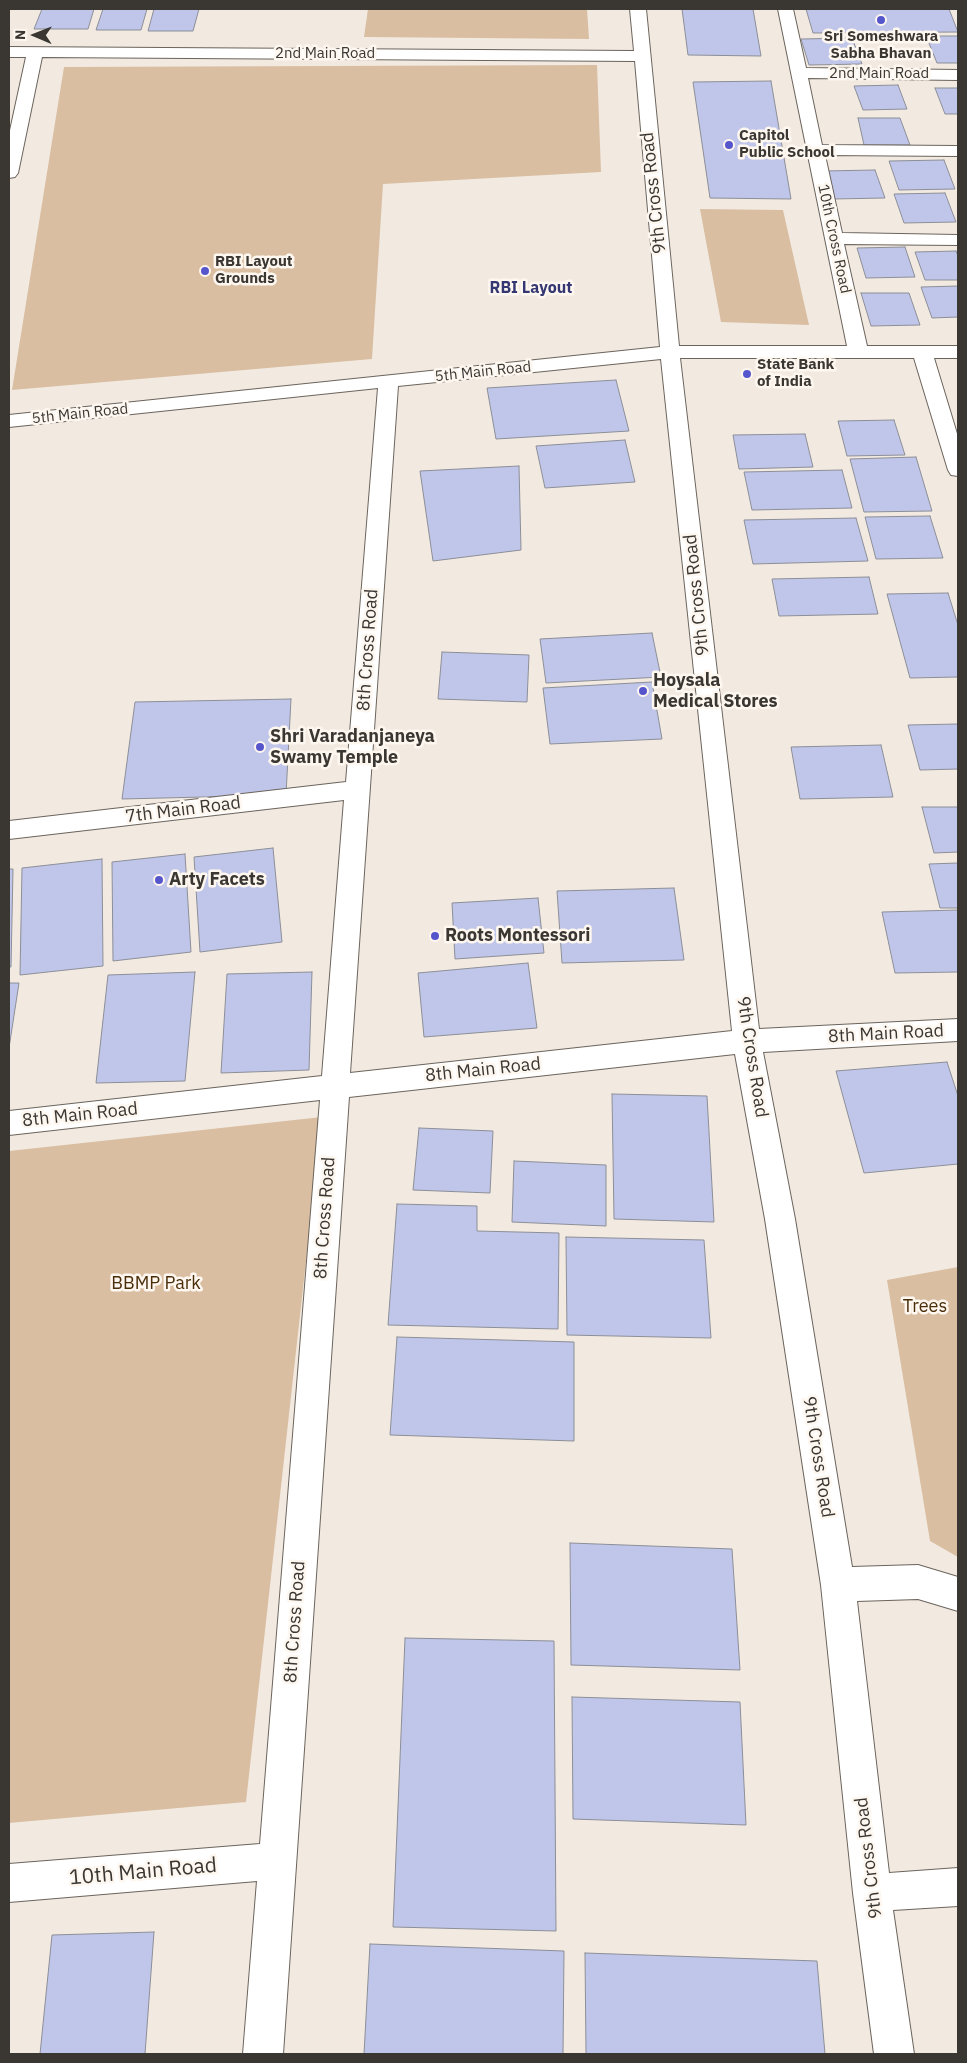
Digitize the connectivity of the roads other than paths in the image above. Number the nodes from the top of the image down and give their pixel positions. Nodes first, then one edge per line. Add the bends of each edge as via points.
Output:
1 (638, 9) edge
2 (785, 9) edge
3 (9, 52) edge
4 (35, 52) junction
5 (642, 56) junction
6 (799, 73) junction
7 (958, 74) edge
8 (815, 150) junction
9 (958, 151) edge
10 (9, 173) edge
11 (835, 238) junction
12 (958, 240) edge
13 (858, 351) junction
14 (922, 351) junction
15 (670, 352) junction
16 (958, 352) edge
17 (388, 382) junction
18 (9, 422) edge
19 (958, 470) edge
20 (358, 790) junction
21 (9, 830) edge
22 (958, 1030) edge
23 (747, 1041) junction
24 (335, 1086) junction
25 (9, 1123) edge
26 (838, 1585) junction
27 (958, 1594) edge
28 (277, 1861) junction
29 (9, 1883) edge
30 (958, 1888) edge
31 (872, 1893) junction
32 (263, 2054) edge
33 (894, 2054) edge

1 - 5 street, 9th Cross Road
2 - 6 street, 10th Cross Road
3 - 4 street, 2nd Main Road
4 - 5 street, 2nd Main Road
4 - 10 street
5 - 15 street, 9th Cross Road
6 - 7 street, 2nd Main Road
6 - 8 street, 10th Cross Road
8 - 9 street
8 - 11 street, 10th Cross Road
11 - 12 street
11 - 13 street, 10th Cross Road
13 - 14 street, 5th Main Road
13 - 15 street, 5th Main Road
14 - 16 street, 5th Main Road
14 - 19 street
15 - 17 street, 5th Main Road
15 - 23 street, 9th Cross Road
17 - 18 street, 5th Main Road
17 - 20 street, 8th Cross Road
20 - 21 street, 7th Main Road
20 - 24 street, 8th Cross Road
22 - 23 street, 8th Main Road
23 - 24 street, 8th Main Road
23 - 26 street, 9th Cross Road via 782,1228
24 - 25 street, 8th Main Road
24 - 28 street, 8th Cross Road
26 - 27 street via 918,1582
26 - 31 street, 9th Cross Road
28 - 29 street, 10th Main Road
28 - 32 street, 8th Cross Road
30 - 31 street
31 - 33 street, 9th Cross Road

